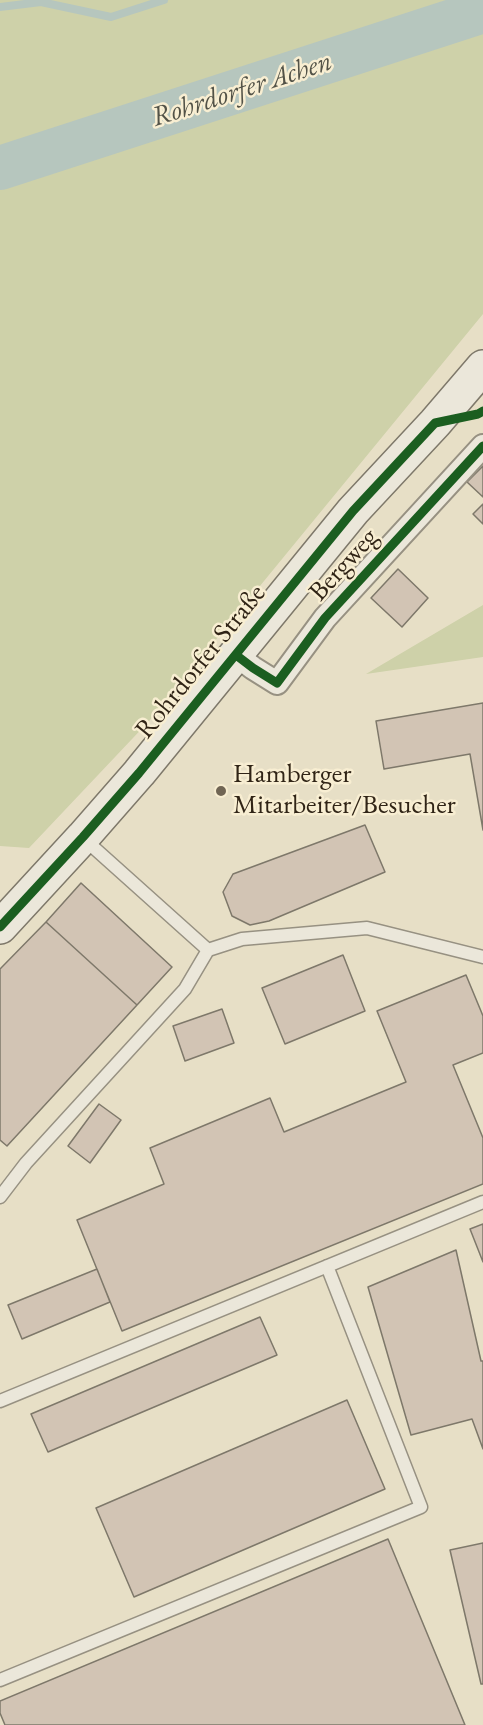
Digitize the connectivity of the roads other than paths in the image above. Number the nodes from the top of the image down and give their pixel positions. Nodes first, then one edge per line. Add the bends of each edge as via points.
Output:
1 (483, 367) edge
2 (483, 446) edge
3 (236, 655) junction
4 (82, 837) junction
5 (0, 927) edge
6 (208, 950) junction
7 (483, 957) edge
8 (0, 1197) edge
9 (483, 1202) edge
10 (327, 1266) junction
11 (0, 1401) edge
12 (0, 1680) edge

1 - 3 main road, Rohrdorfer Straße via 353,511
2 - 3 street, Bergweg via 325,618 277,683
3 - 4 main road, Rohrdorfer Straße
4 - 5 main road, Rohrdorfer Straße
4 - 6 lane
6 - 7 lane via 242,939 367,928
6 - 8 lane via 185,989 26,1163
9 - 10 lane
10 - 11 lane
10 - 12 lane via 421,1507

